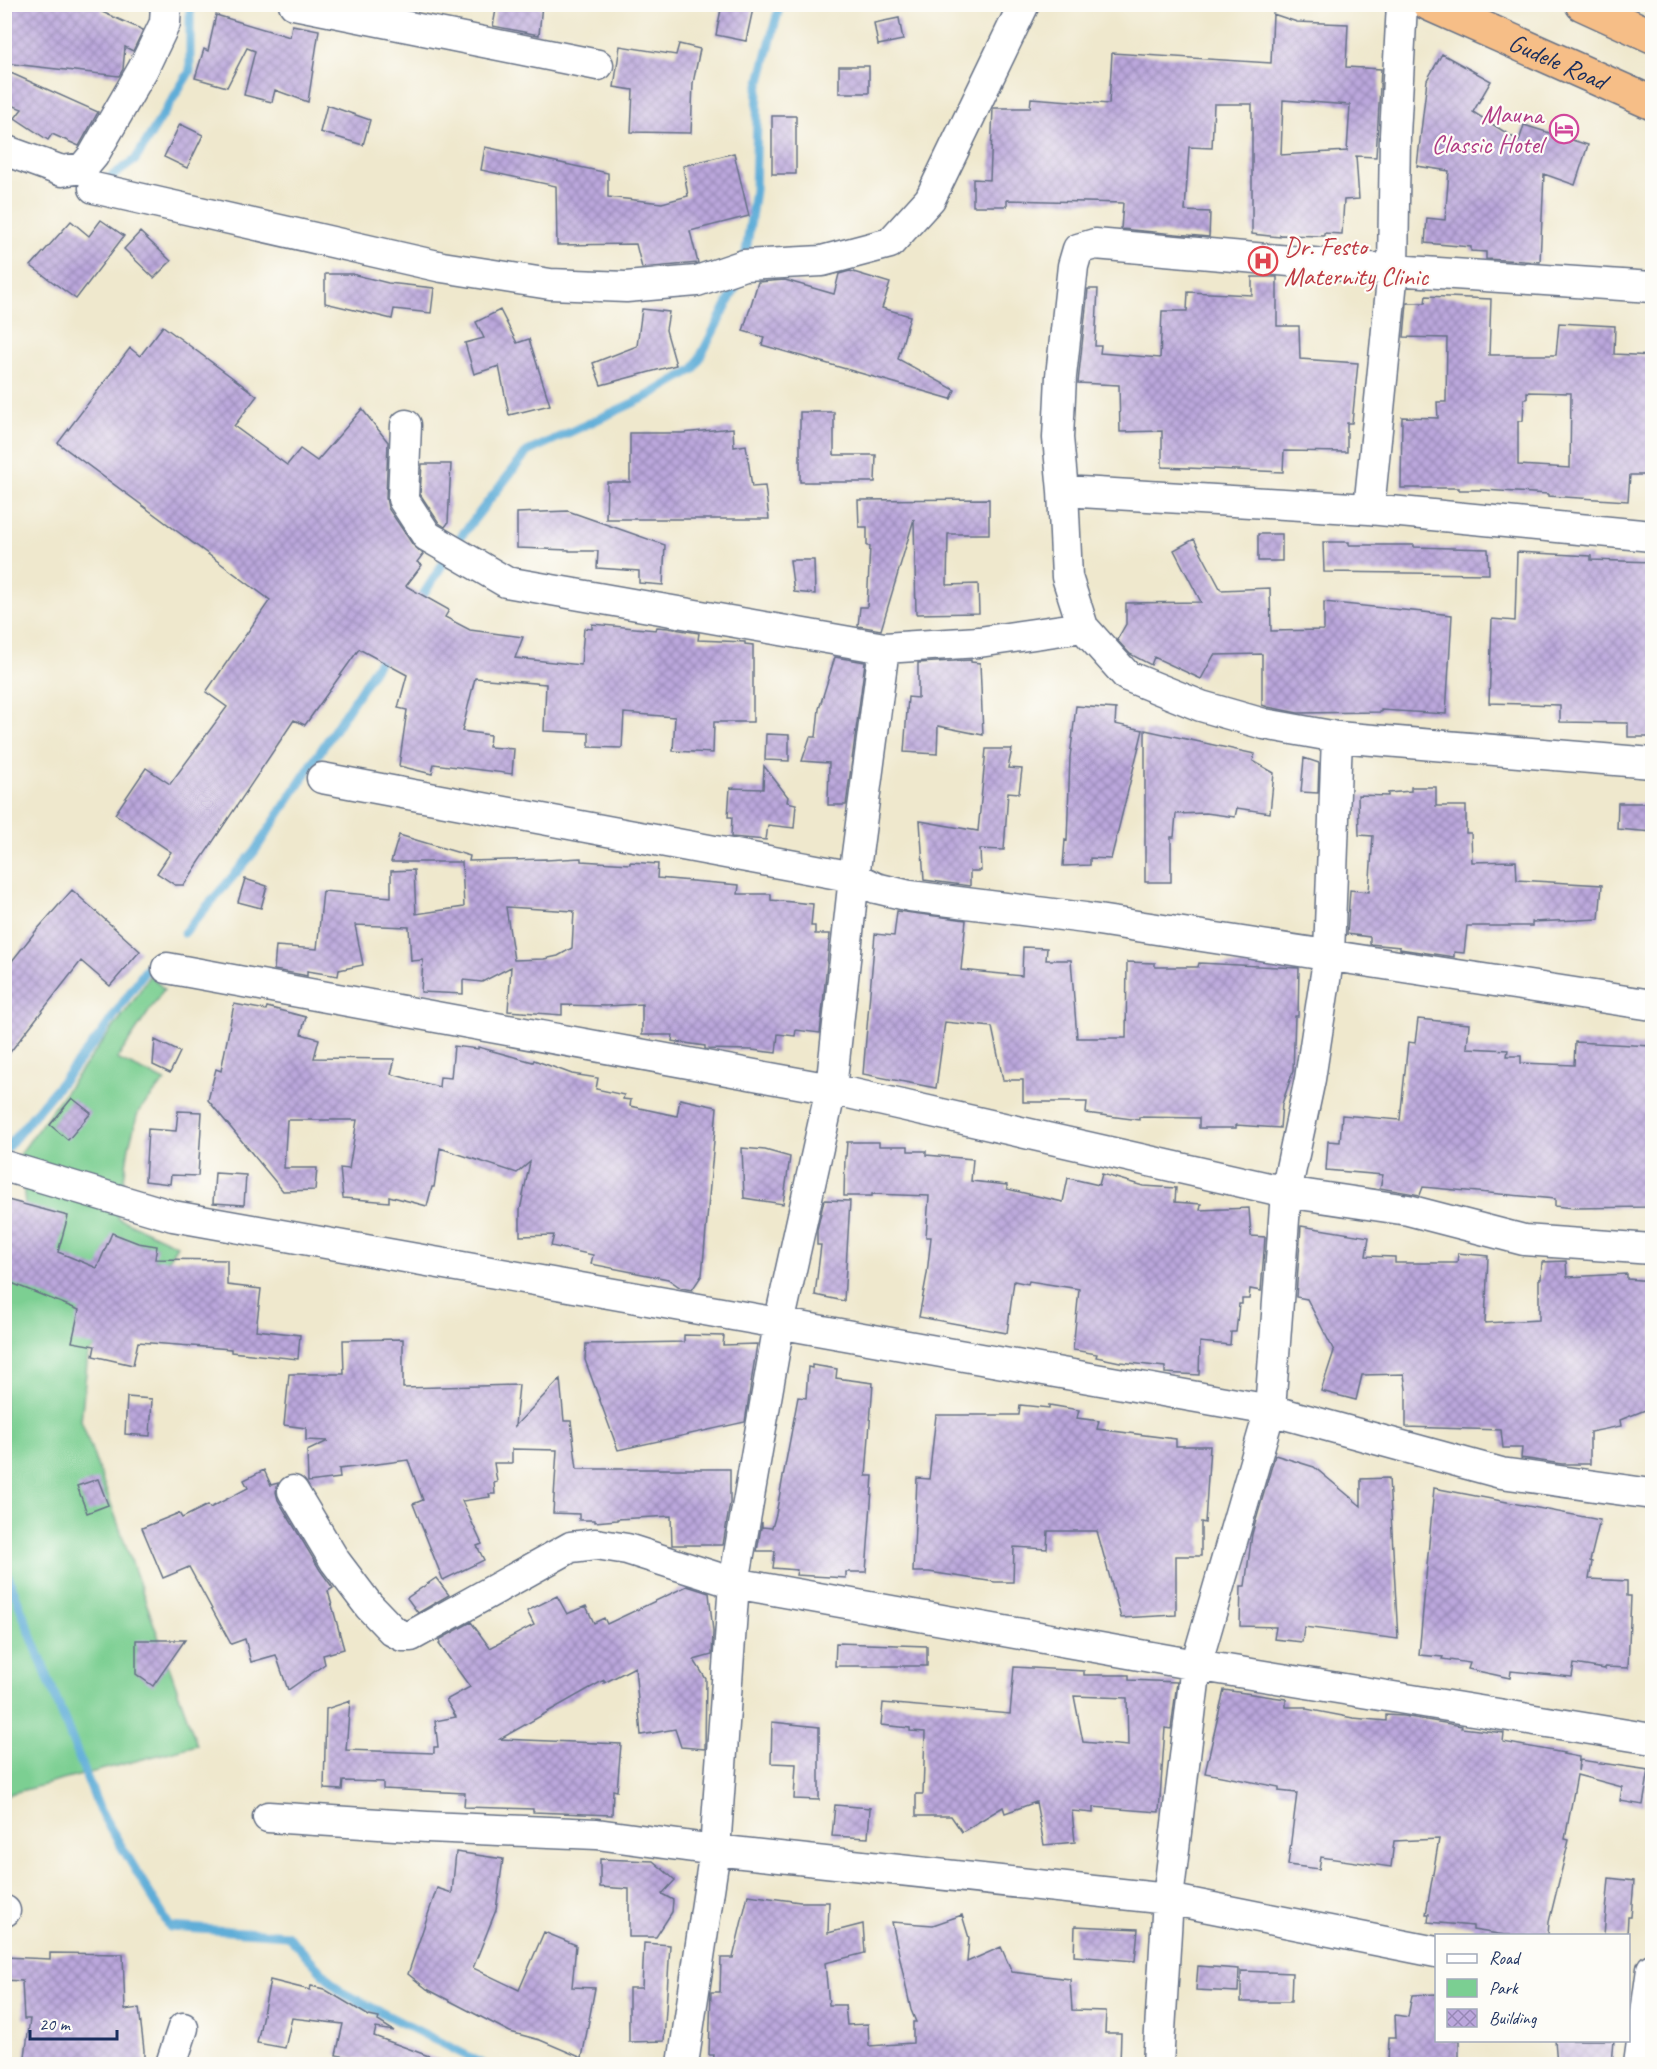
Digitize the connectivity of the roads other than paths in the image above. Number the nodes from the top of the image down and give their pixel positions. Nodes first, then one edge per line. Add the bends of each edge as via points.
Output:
1 (166, 4) edge
2 (294, 4) edge
3 (1023, 4) edge
4 (1402, 4) edge
5 (1429, 4) edge
6 (1582, 4) edge
7 (1653, 36) edge
8 (598, 65) dead end
9 (1653, 103) edge
10 (4, 150) edge
11 (94, 188) dead end
12 (1393, 270) junction
13 (1653, 287) edge
14 (406, 425) dead end
15 (1063, 491) junction
16 (1369, 509) junction
17 (1653, 536) edge
18 (1083, 627) junction
19 (884, 648) junction
20 (1337, 737) junction
21 (1653, 763) edge
22 (322, 778) dead end
23 (854, 878) junction
24 (1329, 954) junction
25 (167, 968) dead end
26 (1653, 1005) edge
27 (831, 1089) junction
28 (4, 1166) edge
29 (1286, 1192) junction
30 (1653, 1249) edge
31 (779, 1324) junction
32 (1270, 1410) junction
33 (293, 1491) dead end
34 (1653, 1494) edge
35 (734, 1583) junction
36 (1196, 1665) junction
37 (1653, 1739) edge
38 (268, 1817) dead end
39 (715, 1850) junction
40 (1168, 1899) junction
41 (1435, 1952) edge
42 (1646, 1987) edge
43 (183, 2028) dead end
44 (171, 2064) edge
45 (683, 2064) edge
46 (1158, 2064) edge
47 (1639, 2064) edge

1 - 10 street via 165,22 143,69 83,168 62,171
2 - 8 street
3 - 11 street via 930,200 890,243 822,261 744,265 697,281 626,287 550,284 442,267
4 - 12 street
5 - 9 highway, Gudele Road
6 - 7 highway
12 - 13 street
12 - 15 street via 1095,244 1078,249 1061,376 1058,438
12 - 16 street
14 - 19 street via 403,499 427,536 506,582
15 - 16 street
15 - 18 street via 1067,577
16 - 17 street
18 - 19 street via 979,642
18 - 20 street via 1127,675 1201,706 1264,724
19 - 23 street
20 - 21 street
20 - 24 street
22 - 23 street
23 - 24 street via 910,896
23 - 27 street
24 - 26 street
24 - 29 street via 1310,1079
25 - 27 street
27 - 29 street
27 - 31 street
28 - 31 street via 173,1216
29 - 30 street via 1408,1210 1524,1240
29 - 32 street
31 - 32 street
31 - 35 street
32 - 34 street via 1501,1473
32 - 36 street
33 - 35 street via 335,1561 369,1606 402,1636 411,1636 571,1547 596,1544 627,1549
35 - 36 street
35 - 39 street
36 - 37 street
36 - 40 street
38 - 39 street via 597,1834
39 - 40 street
39 - 45 street
40 - 41 street
40 - 46 street
42 - 47 street
43 - 44 street

